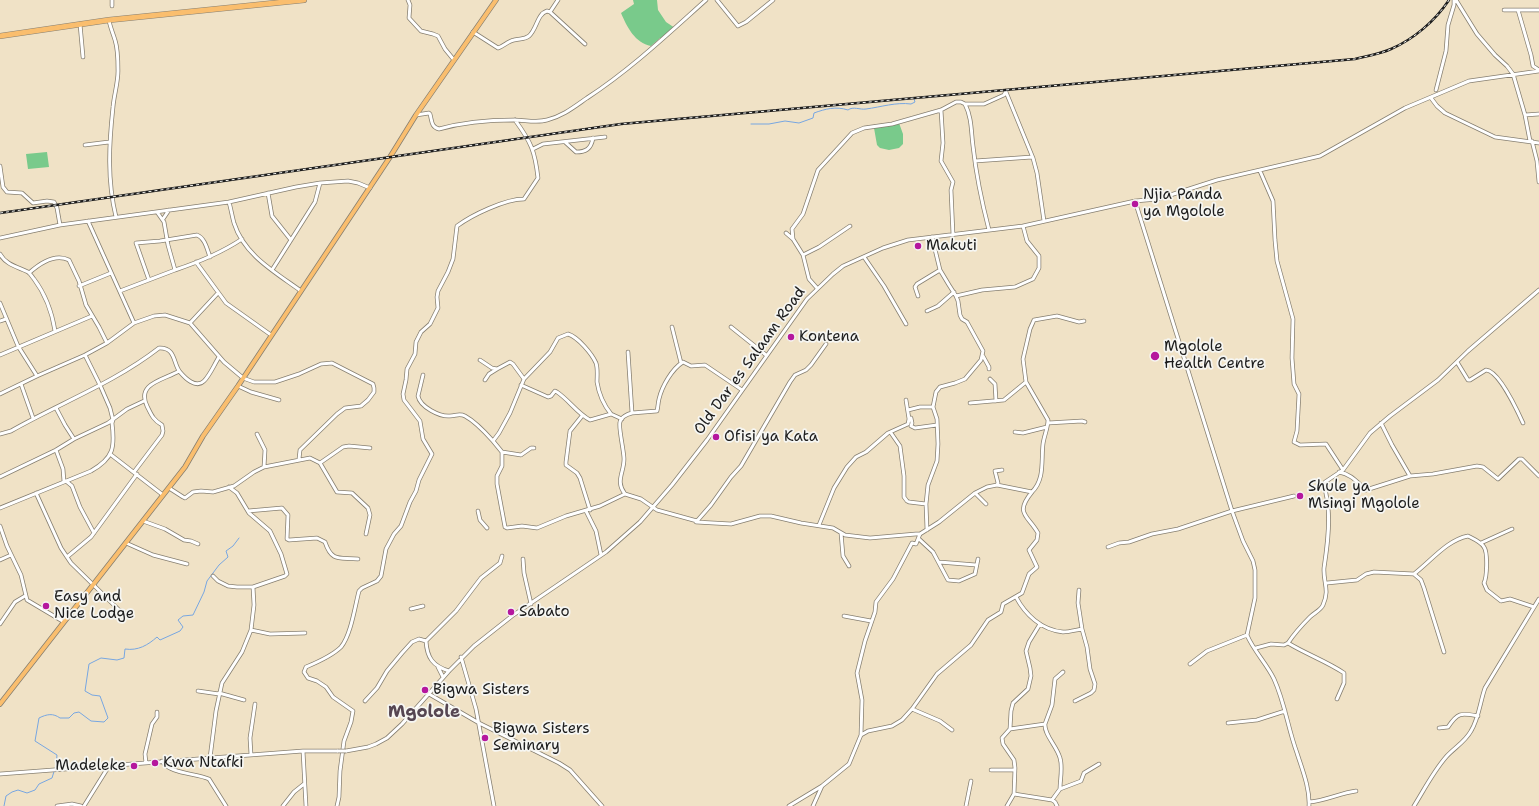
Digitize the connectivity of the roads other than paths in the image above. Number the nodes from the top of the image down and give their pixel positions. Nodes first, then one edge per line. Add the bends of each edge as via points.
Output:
1 (112, 0) edge
2 (304, 0) edge
3 (408, 0) edge
4 (496, 0) edge
5 (558, 0) edge
6 (706, 0) edge
7 (717, 0) edge
8 (773, 0) edge
9 (1455, 0) edge
10 (278, 2) edge
11 (112, 6) dead end
12 (1504, 10) dead end
13 (1518, 10) junction
14 (1539, 10) edge
15 (550, 12) junction
16 (109, 20) junction
17 (80, 24) junction
18 (473, 32) junction
19 (0, 36) edge
20 (585, 44) dead end
21 (82, 57) dead end
22 (454, 60) junction
23 (1539, 70) edge
24 (1513, 74) junction
25 (1436, 90) dead end
26 (1431, 98) junction
27 (965, 104) junction
28 (941, 110) junction
29 (1539, 114) edge
30 (416, 115) junction
31 (1525, 115) junction
32 (515, 120) junction
33 (605, 137) dead end
34 (593, 138) junction
35 (1531, 141) junction
36 (110, 142) junction
37 (565, 142) junction
38 (1539, 143) edge
39 (85, 145) dead end
40 (533, 149) junction
41 (1032, 157) junction
42 (975, 161) junction
43 (0, 166) edge
44 (1260, 170) junction
45 (1539, 182) edge
46 (320, 183) junction
47 (370, 188) junction
48 (268, 193) junction
49 (1135, 201) junction
50 (229, 202) junction
51 (170, 210) junction
52 (157, 212) junction
53 (116, 217) junction
54 (163, 219) junction
55 (88, 221) junction
56 (1044, 221) junction
57 (60, 225) junction
58 (850, 226) dead end
59 (1023, 226) junction
60 (989, 230) junction
61 (786, 233) dead end
62 (953, 235) junction
63 (932, 237) junction
64 (0, 238) edge
65 (793, 239) junction
66 (167, 240) junction
67 (242, 240) junction
68 (291, 240) junction
69 (0, 254) edge
70 (803, 255) junction
71 (210, 257) junction
72 (864, 257) junction
73 (196, 262) junction
74 (175, 270) junction
75 (272, 270) junction
76 (940, 270) junction
77 (111, 272) junction
78 (29, 273) junction
79 (149, 280) junction
80 (79, 286) junction
81 (817, 288) junction
82 (1539, 290) edge
83 (120, 291) junction
84 (301, 291) junction
85 (954, 292) junction
86 (218, 293) junction
87 (918, 296) dead end
88 (956, 296) junction
89 (0, 304) edge
90 (927, 311) dead end
91 (92, 316) junction
92 (6, 319) junction
93 (0, 321) edge
94 (1084, 321) dead end
95 (134, 322) junction
96 (190, 323) junction
97 (906, 324) dead end
98 (672, 327) dead end
99 (731, 327) dead end
100 (55, 331) junction
101 (271, 335) junction
102 (107, 343) junction
103 (826, 344) dead end
104 (18, 346) junction
105 (628, 352) dead end
106 (0, 355) edge
107 (766, 355) junction
108 (86, 356) junction
109 (983, 356) junction
110 (219, 357) junction
111 (480, 360) dead end
112 (1457, 362) junction
113 (681, 363) junction
114 (497, 369) junction
115 (989, 369) dead end
116 (179, 371) junction
117 (423, 375) dead end
118 (37, 376) junction
119 (243, 378) junction
120 (524, 379) junction
121 (990, 379) dead end
122 (485, 380) dead end
123 (1026, 382) junction
124 (21, 384) junction
125 (100, 385) junction
126 (521, 385) junction
127 (238, 386) junction
128 (742, 390) junction
129 (0, 394) edge
130 (144, 400) junction
131 (279, 400) dead end
132 (906, 400) dead end
133 (996, 401) junction
134 (970, 403) dead end
135 (933, 407) junction
136 (56, 408) junction
137 (908, 410) junction
138 (632, 413) junction
139 (611, 414) junction
140 (582, 416) junction
141 (33, 418) junction
142 (911, 418) dead end
143 (622, 419) junction
144 (114, 420) junction
145 (1085, 422) dead end
146 (1381, 423) junction
147 (1523, 423) dead end
148 (937, 425) junction
149 (1048, 425) junction
150 (1015, 432) dead end
151 (891, 433) junction
152 (0, 434) edge
153 (256, 434) dead end
154 (74, 439) junction
155 (493, 440) junction
156 (370, 448) dead end
157 (534, 448) dead end
158 (56, 450) junction
159 (502, 452) junction
160 (110, 454) junction
161 (299, 459) junction
162 (320, 463) junction
163 (264, 467) junction
164 (1002, 470) dead end
165 (1341, 471) junction
166 (135, 473) junction
167 (1410, 476) junction
168 (1539, 476) edge
169 (0, 477) edge
170 (65, 481) junction
171 (997, 485) junction
172 (229, 487) junction
173 (169, 488) junction
174 (1032, 492) junction
175 (36, 493) junction
176 (975, 493) junction
177 (625, 494) junction
178 (163, 495) junction
179 (1294, 496) dead end
180 (926, 504) junction
181 (986, 504) dead end
182 (654, 507) junction
183 (0, 508) edge
184 (590, 510) junction
185 (248, 511) junction
186 (478, 511) dead end
187 (586, 511) junction
188 (1232, 511) junction
189 (143, 521) junction
190 (697, 521) junction
191 (819, 525) junction
192 (0, 526) edge
193 (486, 528) dead end
194 (1512, 529) dead end
195 (926, 530) junction
196 (94, 533) junction
197 (841, 533) junction
198 (366, 534) dead end
199 (920, 534) junction
200 (919, 538) junction
201 (126, 543) junction
202 (1481, 543) junction
203 (198, 544) dead end
204 (1108, 547) dead end
205 (11, 555) junction
206 (601, 555) junction
207 (502, 556) dead end
208 (67, 557) junction
209 (358, 559) dead end
210 (523, 559) dead end
211 (978, 559) dead end
212 (0, 560) edge
213 (939, 562) junction
214 (187, 564) dead end
215 (849, 566) dead end
216 (976, 566) junction
217 (1414, 574) junction
218 (213, 576) dead end
219 (1326, 582) junction
220 (93, 585) junction
221 (253, 587) junction
222 (1079, 590) dead end
223 (25, 596) junction
224 (1016, 597) junction
225 (1539, 599) edge
226 (531, 604) junction
227 (423, 606) dead end
228 (1534, 607) junction
229 (410, 609) dead end
230 (131, 615) dead end
231 (844, 616) dead end
232 (871, 621) junction
233 (64, 622) junction
234 (0, 624) edge
235 (1040, 624) junction
236 (1082, 629) junction
237 (251, 630) junction
238 (305, 633) dead end
239 (1247, 635) junction
240 (426, 641) junction
241 (1288, 643) junction
242 (1256, 648) junction
243 (1444, 652) dead end
244 (461, 657) junction
245 (1190, 664) dead end
246 (438, 667) junction
247 (449, 671) junction
248 (1063, 672) dead end
249 (443, 677) junction
250 (198, 691) dead end
251 (219, 694) junction
252 (429, 694) junction
253 (1337, 699) dead end
254 (244, 700) dead end
255 (365, 700) dead end
256 (1075, 701) dead end
257 (0, 704) edge
258 (255, 704) dead end
259 (912, 709) junction
260 (1285, 711) junction
261 (157, 712) dead end
262 (1478, 716) junction
263 (479, 723) junction
264 (1228, 723) dead end
265 (1045, 724) junction
266 (1439, 728) dead end
267 (1010, 729) junction
268 (952, 730) dead end
269 (861, 735) junction
270 (303, 751) junction
271 (250, 755) junction
272 (210, 758) junction
273 (162, 762) junction
274 (146, 763) junction
275 (1099, 764) dead end
276 (109, 766) junction
277 (991, 770) dead end
278 (1015, 770) junction
279 (0, 774) edge
280 (971, 781) dead end
281 (304, 784) junction
282 (822, 786) junction
283 (1060, 789) junction
284 (1356, 791) dead end
285 (1014, 794) junction
286 (1052, 800) junction
287 (1309, 802) junction
288 (57, 806) edge
289 (83, 806) edge
290 (226, 806) edge
291 (283, 806) edge
292 (305, 806) edge
293 (337, 806) edge
294 (494, 806) edge
295 (602, 806) edge
296 (789, 806) edge
297 (813, 806) edge
298 (966, 806) edge
299 (1007, 806) edge
300 (1057, 806) edge
301 (1309, 806) edge
302 (1414, 806) edge

1 - 11 street
2 - 10 highway
3 - 22 street via 409,18 421,31 438,36
4 - 18 main road
5 - 15 street
6 - 32 street via 632,65 566,112 546,121
7 - 8 street via 738,26
9 - 24 street via 1477,34
9 - 25 street
10 - 16 highway
12 - 13 street
13 - 14 street
13 - 23 street via 1533,66
15 - 18 street via 542,14 530,35 498,48
15 - 20 street
16 - 17 highway
16 - 36 street via 116,40 118,69
17 - 19 highway
17 - 21 street
18 - 22 main road
22 - 30 main road
23 - 24 street, Old Dar es Salaam Road
24 - 26 street, Old Dar es Salaam Road via 1469,81
24 - 31 street
26 - 35 street via 1445,113 1495,137
26 - 44 street, Old Dar es Salaam Road via 1397,113 1320,156
27 - 28 street via 956,102
27 - 41 street via 984,104 1006,92
27 - 42 street via 970,116
28 - 62 street via 941,161 953,182
28 - 65 street via 892,124 864,128 846,138 818,170 803,214 792,229
29 - 31 street
30 - 32 street via 429,113 433,126 439,129 464,123
30 - 47 main road
31 - 35 street
32 - 40 street via 528,137
33 - 34 street
34 - 37 street
34 - 37 street via 590,148 584,152 576,152
35 - 38 street
35 - 45 street via 1537,161
36 - 39 street
36 - 53 street via 112,204
37 - 40 street via 543,144
40 - 293 street via 538,178 524,199 515,199 479,213 457,226 453,259 438,291 438,308 416,342 415,354 406,369 403,394 404,400 420,421 423,438 432,454 401,526 386,549 382,576 359,591 342,646 306,667 304,672 308,678 326,687 333,697 353,711 350,728 344,741
41 - 42 street
41 - 56 street
42 - 60 street
43 - 57 street via 3,187 7,192 22,193 33,203 54,202
44 - 49 street, Old Dar es Salaam Road via 1217,180 1158,199
44 - 165 street via 1274,201 1277,261 1293,319 1293,377 1299,394 1294,442 1300,445 1326,444
46 - 47 street via 348,181
46 - 48 street
46 - 68 street via 315,202
47 - 84 main road
48 - 50 street
48 - 68 street via 272,216
49 - 56 street, Old Dar es Salaam Road
49 - 188 street
50 - 51 street
50 - 67 street via 234,223
51 - 52 street
51 - 54 street
52 - 53 street
52 - 54 street
53 - 55 street
54 - 66 street
55 - 57 street
55 - 77 street
56 - 59 street, Old Dar es Salaam Road
57 - 64 street
58 - 70 street
59 - 60 street, Old Dar es Salaam Road
59 - 88 street via 1028,241 1039,256 1039,268 1034,279 1015,287 982,290
60 - 62 street, Old Dar es Salaam Road
61 - 65 street
62 - 63 street, Old Dar es Salaam Road
63 - 72 street, Old Dar es Salaam Road via 900,242
63 - 76 street
65 - 70 street
66 - 71 street via 201,236
66 - 74 street
66 - 79 street via 136,243
67 - 71 street
67 - 75 street via 255,258
68 - 75 street
69 - 78 street via 4,260
70 - 81 street via 809,279
71 - 73 street
72 - 81 street, Old Dar es Salaam Road via 843,266
72 - 97 street
73 - 74 street
73 - 86 street
74 - 79 street
75 - 84 street
76 - 85 street
76 - 87 street via 917,284 915,287
77 - 80 street
77 - 83 street
78 - 80 street via 42,262 66,259 71,263
78 - 100 street via 41,289
79 - 83 street
80 - 91 street
81 - 107 street, Old Dar es Salaam Road
82 - 112 street
83 - 95 street
84 - 101 main road
85 - 88 street
85 - 90 street via 938,306
86 - 96 street
86 - 101 street via 226,303
88 - 109 street via 960,315 967,322 983,351
89 - 92 street
91 - 100 street
91 - 102 street
92 - 93 street
92 - 104 street
94 - 123 street via 1056,316 1033,321 1023,359
95 - 96 street via 165,315
95 - 102 street
96 - 110 street
98 - 113 street
99 - 107 street
100 - 104 street
101 - 119 main road
102 - 108 street
103 - 190 street via 811,365 795,375 741,466
104 - 106 street
104 - 118 street
105 - 138 street
107 - 128 street, Old Dar es Salaam Road
108 - 118 street
108 - 125 street
109 - 115 street
109 - 135 street via 965,379 940,387 936,392
110 - 116 street via 200,384 192,383
110 - 119 street
111 - 114 street
112 - 146 street via 1438,380
112 - 147 street via 1468,380 1486,370 1492,372 1505,389
113 - 128 street via 705,365
113 - 138 street via 663,388 657,411
114 - 120 street via 510,362
114 - 122 street
116 - 125 street via 171,354 166,349 159,348 140,363
116 - 130 street via 148,386
117 - 155 street via 418,396 422,404 445,416 458,414 466,417
118 - 124 street
119 - 127 main road
119 - 161 street via 254,382 275,382 321,364 332,363 373,384 374,392 368,400 361,406 345,408 337,414 300,450
120 - 126 street
120 - 139 street via 550,352 558,338 571,335 581,343 595,362 599,393
121 - 133 street via 995,384
123 - 133 street via 1008,398
123 - 149 street via 1046,416
124 - 129 street
124 - 141 street
125 - 136 street
125 - 144 street
126 - 140 street via 548,397 557,392
126 - 155 street via 510,413
127 - 131 street
127 - 173 main road
128 - 182 street, Old Dar es Salaam Road
130 - 144 street
130 - 166 street via 154,420 162,425 163,431
132 - 137 street
133 - 134 street
135 - 137 street
135 - 148 street
136 - 141 street
136 - 154 street
137 - 151 street via 907,426
138 - 143 street
139 - 140 street via 594,420
139 - 143 street
140 - 184 street via 570,431 566,465 580,478
141 - 152 street via 11,431
142 - 148 street via 911,426 915,428
143 - 177 street via 620,427 624,465 620,479
144 - 154 street
144 - 160 street
145 - 149 street
146 - 165 street via 1370,433
146 - 167 street
148 - 180 street via 937,461 928,485
149 - 150 street via 1023,433
149 - 174 street via 1043,445 1042,472
151 - 180 street via 900,446 904,497 909,502
151 - 191 street via 856,457 847,467 834,488
153 - 163 street via 266,450
154 - 158 street
155 - 159 street
156 - 162 street via 343,447
157 - 159 street via 521,455
158 - 169 street
158 - 170 street
159 - 187 street via 502,466 497,476 497,484 505,527 537,528
160 - 166 street
160 - 170 street via 102,464
161 - 162 street via 310,458
161 - 163 street
162 - 198 street via 337,492 352,493 368,508 370,515
163 - 172 street
164 - 171 street via 995,471
165 - 167 street via 1366,490
165 - 219 street via 1325,482 1328,506 1324,569
166 - 178 street
166 - 196 street
167 - 168 street via 1477,466 1483,467 1498,479 1520,459
170 - 175 street
170 - 196 street via 72,486
171 - 174 street
171 - 176 street
172 - 173 street via 213,492 193,492 185,498
172 - 185 street via 241,498
173 - 178 main road
174 - 224 street via 1023,507 1026,518 1038,533 1037,540 1029,550 1037,567 1029,574 1024,591
175 - 183 street
175 - 208 street
176 - 181 street
176 - 195 street
177 - 182 street
177 - 184 street
178 - 189 main road
179 - 188 street
180 - 195 street
182 - 190 street
182 - 206 street, Old Dar es Salaam Road via 631,531
184 - 187 street
185 - 209 street via 282,508 288,515 288,540 317,538 324,542 333,557
185 - 221 street via 270,531 286,572 285,576
186 - 193 street via 480,520
187 - 206 street via 596,531
188 - 204 street via 1178,529
188 - 239 street via 1255,570 1255,598
189 - 201 main road
189 - 203 street
190 - 191 street via 732,524 766,515
191 - 197 street
192 - 205 street
194 - 202 street
195 - 199 street
196 - 208 street
197 - 199 street via 870,538
197 - 215 street via 844,556
199 - 200 street
200 - 213 street
200 - 232 street via 916,544 912,543 893,579 876,602
201 - 214 street via 153,555
201 - 220 main road
202 - 217 street via 1468,536 1458,538
202 - 228 street via 1486,550 1487,572 1484,583 1487,590 1501,601 1510,599
205 - 212 street
205 - 223 street via 24,582
206 - 226 street, Old Dar es Salaam Road
207 - 240 street via 500,563 481,578 456,611
208 - 220 street via 78,572
210 - 226 street
211 - 216 street
213 - 216 street
213 - 216 street via 946,579 954,581 975,574
217 - 219 street via 1374,572 1357,580
217 - 243 street via 1421,580
218 - 221 street via 228,586
219 - 241 street via 1327,590 1322,608 1308,618
220 - 230 street via 119,610
220 - 233 main road
221 - 237 street
222 - 236 street
223 - 233 street via 29,603
223 - 234 street via 15,602
224 - 235 street via 1027,614
224 - 259 street via 1003,604 1001,612 988,620 971,645 937,674
225 - 228 street
226 - 244 street, Old Dar es Salaam Road
227 - 229 street
228 - 262 street via 1485,688
231 - 232 street
232 - 269 street via 857,673 862,700
233 - 257 main road
235 - 236 street via 1062,632
235 - 267 street via 1026,651 1031,676 1028,689 1012,707
236 - 256 street via 1095,684 1091,693
237 - 238 street via 270,634
237 - 251 street via 246,645 224,679
239 - 242 street
239 - 245 street via 1207,651
240 - 246 street via 432,660
240 - 255 street via 419,639 412,642
241 - 242 street
241 - 253 street via 1344,673 1344,683
242 - 260 street via 1274,679
244 - 247 street, Old Dar es Salaam Road
244 - 263 street
246 - 247 street
246 - 249 street
247 - 249 street, Old Dar es Salaam Road
248 - 265 street via 1055,679 1052,705
249 - 252 street, Old Dar es Salaam Road
250 - 251 street
251 - 254 street
251 - 272 street
252 - 263 street
252 - 270 street, Old Dar es Salaam Road, bridge via 402,724 376,744 346,751
258 - 271 street
259 - 268 street via 940,721
259 - 269 street via 892,726
260 - 264 street via 1257,720
260 - 287 street via 1301,762
261 - 274 street via 145,754
262 - 266 street via 1461,714 1456,716 1448,727
262 - 302 street via 1466,740 1445,758
263 - 294 street
263 - 295 street via 570,770
265 - 267 street
265 - 283 street via 1045,730 1060,758
267 - 278 street via 1001,741 1014,760
269 - 282 street via 849,764
270 - 271 street
270 - 281 street
271 - 272 street
272 - 273 street
273 - 274 street
273 - 290 street via 169,769 209,779
274 - 276 street
275 - 283 street via 1084,773 1081,781
276 - 279 street
276 - 289 street
277 - 278 street
278 - 285 street
280 - 298 street
281 - 291 street
281 - 292 street
282 - 296 street
282 - 297 street
283 - 286 street
284 - 287 street
285 - 286 street
285 - 299 street
286 - 300 street
287 - 301 street
288 - 289 street

